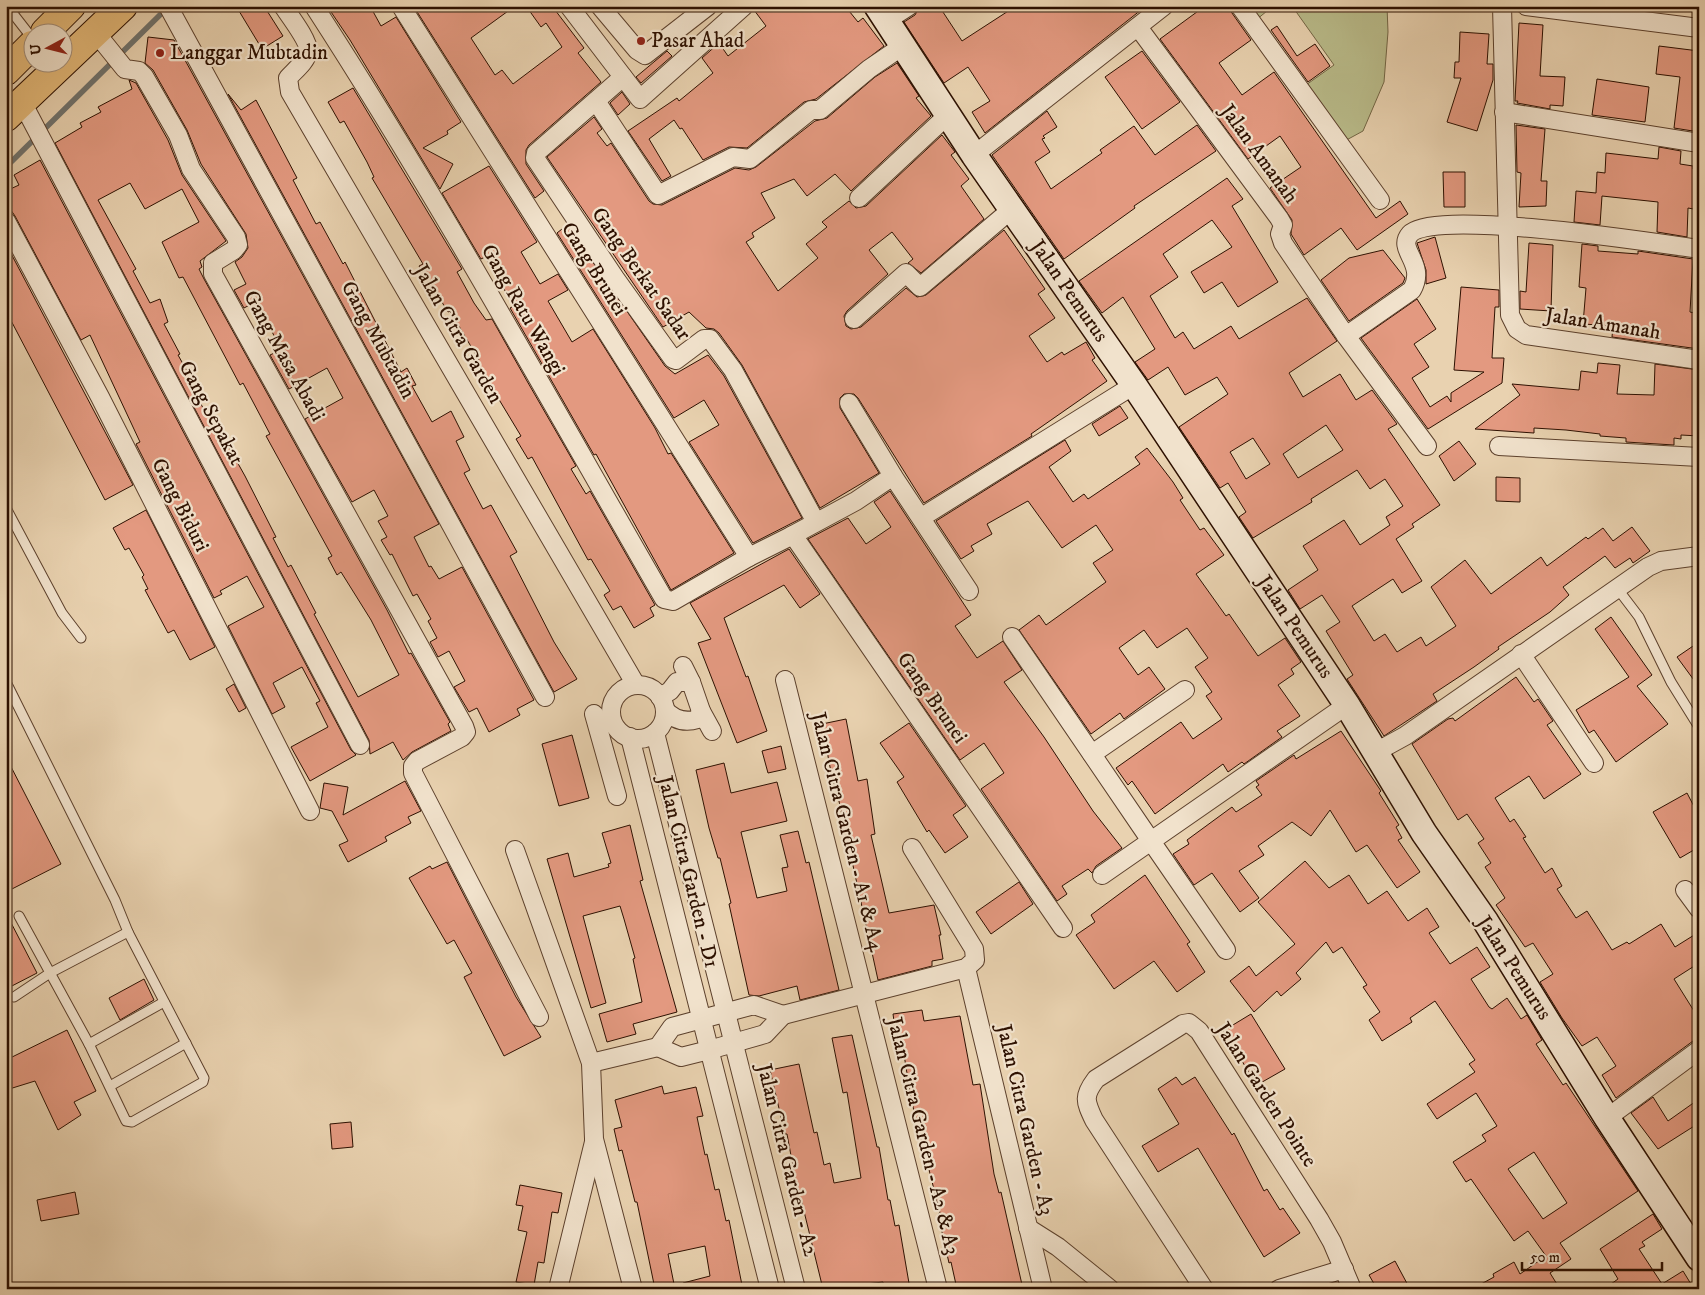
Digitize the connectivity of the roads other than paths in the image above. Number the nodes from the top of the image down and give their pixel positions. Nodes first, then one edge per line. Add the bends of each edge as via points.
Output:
1 (71, 6) edge
2 (123, 6) edge
3 (283, 6) edge
4 (314, 6) edge
5 (401, 6) edge
6 (569, 6) edge
7 (600, 6) edge
8 (708, 6) edge
9 (744, 6) edge
10 (909, 6) edge
11 (1164, 6) edge
12 (1240, 6) edge
13 (1502, 6) edge
14 (1526, 6) edge
15 (8, 7) edge
16 (170, 8) edge
17 (882, 14) edge
18 (55, 22) edge
19 (22, 26) edge
20 (1138, 27) junction
21 (1699, 28) edge
22 (103, 42) junction
23 (904, 45) junction
24 (22, 55) edge
25 (6, 71) edge
26 (623, 77) junction
27 (596, 101) junction
28 (14, 109) edge
29 (1504, 112) junction
30 (948, 116) junction
31 (1699, 143) edge
32 (974, 155) junction
33 (859, 198) dead end
34 (1380, 200) dead end
35 (1012, 209) junction
36 (6, 221) edge
37 (1508, 226) junction
38 (1699, 249) edge
39 (854, 319) dead end
40 (1346, 336) junction
41 (1699, 360) edge
42 (1134, 385) junction
43 (849, 403) dead end
44 (1427, 446) dead end
45 (1499, 446) dead end
46 (1699, 457) edge
47 (893, 476) junction
48 (6, 508) edge
49 (812, 515) dead end
50 (922, 518) junction
51 (791, 536) junction
52 (1699, 556) edge
53 (749, 557) junction
54 (1617, 588) junction
55 (969, 592) dead end
56 (81, 638) dead end
57 (1012, 638) dead end
58 (1521, 654) junction
59 (682, 666) dead end
60 (785, 680) dead end
61 (6, 682) edge
62 (691, 682) junction
63 (636, 685) junction
64 (1185, 690) dead end
65 (545, 697) dead end
66 (662, 704) junction
67 (1347, 705) junction
68 (701, 711) junction
69 (612, 718) junction
70 (1699, 727) edge
71 (712, 731) dead end
72 (655, 733) junction
73 (626, 735) junction
74 (360, 745) dead end
75 (604, 747) junction
76 (1374, 753) junction
77 (1092, 754) junction
78 (1594, 763) dead end
79 (617, 796) dead end
80 (310, 811) dead end
81 (1151, 841) junction
82 (912, 848) dead end
83 (515, 850) dead end
84 (1102, 876) dead end
85 (1685, 890) dead end
86 (1699, 909) edge
87 (19, 916) dead end
88 (1063, 928) dead end
89 (128, 932) junction
90 (1226, 950) dead end
91 (968, 967) junction
92 (50, 973) junction
93 (864, 994) junction
94 (14, 997) dead end
95 (164, 1002) junction
96 (726, 1012) junction
97 (783, 1015) junction
98 (539, 1017) dead end
99 (702, 1018) junction
100 (186, 1043) junction
101 (734, 1043) junction
102 (89, 1044) junction
103 (658, 1047) junction
104 (710, 1050) junction
105 (1699, 1050) edge
106 (591, 1063) junction
107 (110, 1086) junction
108 (1608, 1118) junction
109 (594, 1139) junction
110 (1028, 1228) junction
111 (1699, 1258) edge
112 (1344, 1269) junction
113 (558, 1289) edge
114 (633, 1289) edge
115 (770, 1289) edge
116 (796, 1289) edge
117 (938, 1289) edge
118 (1043, 1289) edge
119 (1110, 1289) edge
120 (1204, 1289) edge
121 (1279, 1289) edge
122 (1352, 1289) edge

1 - 18 highway
2 - 22 highway
3 - 63 street, Jalan Citra Garden via 307,44 308,51 288,78 290,92
4 - 53 street, Gang Ratu Wangi via 427,189 664,599 673,601
5 - 53 street, Gang Brunei
6 - 26 street
7 - 8 street via 645,56
9 - 26 street via 640,99
10 - 17 street
11 - 20 street
12 - 34 street
13 - 29 street, Jalan Amanah
14 - 21 street
15 - 19 lane
16 - 65 street, Gang Mubtadin
17 - 23 street, Jalan Pemurus
20 - 32 street
20 - 40 street, Jalan Amanah via 1279,218 1283,225 1280,234 1283,243
22 - 28 highway
22 - 98 street, Gang Masa Abadi via 126,70 139,71 144,76 178,135 191,169 236,237 238,245 213,263 212,274 464,726 466,732 462,737 416,761 413,773
23 - 27 street via 820,110 811,110 750,158 733,157 658,195
23 - 30 street, Jalan Pemurus
24 - 25 highway
26 - 27 street, Gang Berkat Sadar
27 - 49 street, Gang Berkat Sadar via 536,153 536,158 673,359 704,339 710,339 733,370
28 - 74 street, Gang Sepakat via 40,134
29 - 31 street
29 - 37 street, Jalan Amanah
30 - 32 street, Jalan Pemurus
30 - 33 street
32 - 35 street, Jalan Pemurus
35 - 39 street via 920,287 906,273
35 - 42 street, Jalan Pemurus
36 - 80 street, Gang Biduri via 100,397
37 - 38 street
37 - 40 street via 1463,223 1410,233 1407,251 1418,270 1412,290
37 - 41 street, Jalan Amanah via 1510,315 1517,329 1526,335
40 - 44 street, Jalan Amanah
42 - 50 street
42 - 67 street, Jalan Pemurus
43 - 47 street
45 - 46 street
47 - 50 street
47 - 51 street via 856,501
48 - 56 lane via 62,613
50 - 55 street
51 - 53 street
51 - 88 street, Gang Brunei
52 - 54 street via 1661,561
54 - 58 street
54 - 70 lane via 1639,617 1671,682
57 - 77 street
58 - 76 street via 1405,736
58 - 78 street
59 - 62 street
60 - 93 street, Jalan Citra Garden - A1 & A4
61 - 89 lane
62 - 66 street via 677,682
62 - 68 street
63 - 66 street via 652,689
63 - 69 street via 620,692 614,700
64 - 77 street
66 - 68 street via 675,719 684,721 698,718
66 - 72 street via 664,718
67 - 76 street, Jalan Pemurus
67 - 81 street
68 - 71 street
69 - 73 street
69 - 75 street via 596,722
72 - 73 street via 640,738
72 - 96 street, Jalan Citra Garden - A2
73 - 75 street
73 - 99 street, Jalan Citra Garden - D1
75 - 79 street
76 - 108 street, Jalan Pemurus via 1424,833 1486,922
77 - 81 street
81 - 84 street
81 - 90 street
82 - 91 street, Jalan Citra Garden - A3 via 974,949 975,960
83 - 106 street
85 - 86 street
87 - 92 lane
89 - 92 lane
89 - 95 lane
91 - 93 street
91 - 110 street, Jalan Citra Garden - A3
92 - 94 lane
92 - 102 lane
93 - 97 street
93 - 117 street, Jalan Citra Garden - A2 & A3
95 - 100 lane
95 - 102 lane
96 - 97 street via 754,1005
96 - 99 street
96 - 101 street, Jalan Citra Garden - A2
97 - 101 street via 764,1034
99 - 103 street via 672,1027
99 - 104 street, Jalan Citra Garden - D1
100 - 107 lane
100 - 107 lane via 204,1075 203,1082 136,1121 126,1121
101 - 104 street
101 - 116 street, Jalan Citra Garden - A2
102 - 107 lane
103 - 104 street via 681,1057
103 - 106 street
104 - 115 street, Jalan Citra Garden - D1
105 - 108 street
106 - 109 street
108 - 111 street, Jalan Pemurus
109 - 113 street
109 - 114 street
110 - 118 street, Jalan Citra Garden - A3
110 - 119 street via 1058,1247
112 - 120 street, Jalan Garden Pointe via 1319,1219 1199,1031 1183,1024 1096,1079 1087,1090 1086,1103
112 - 121 street
112 - 122 street, Jalan Garden Pointe

